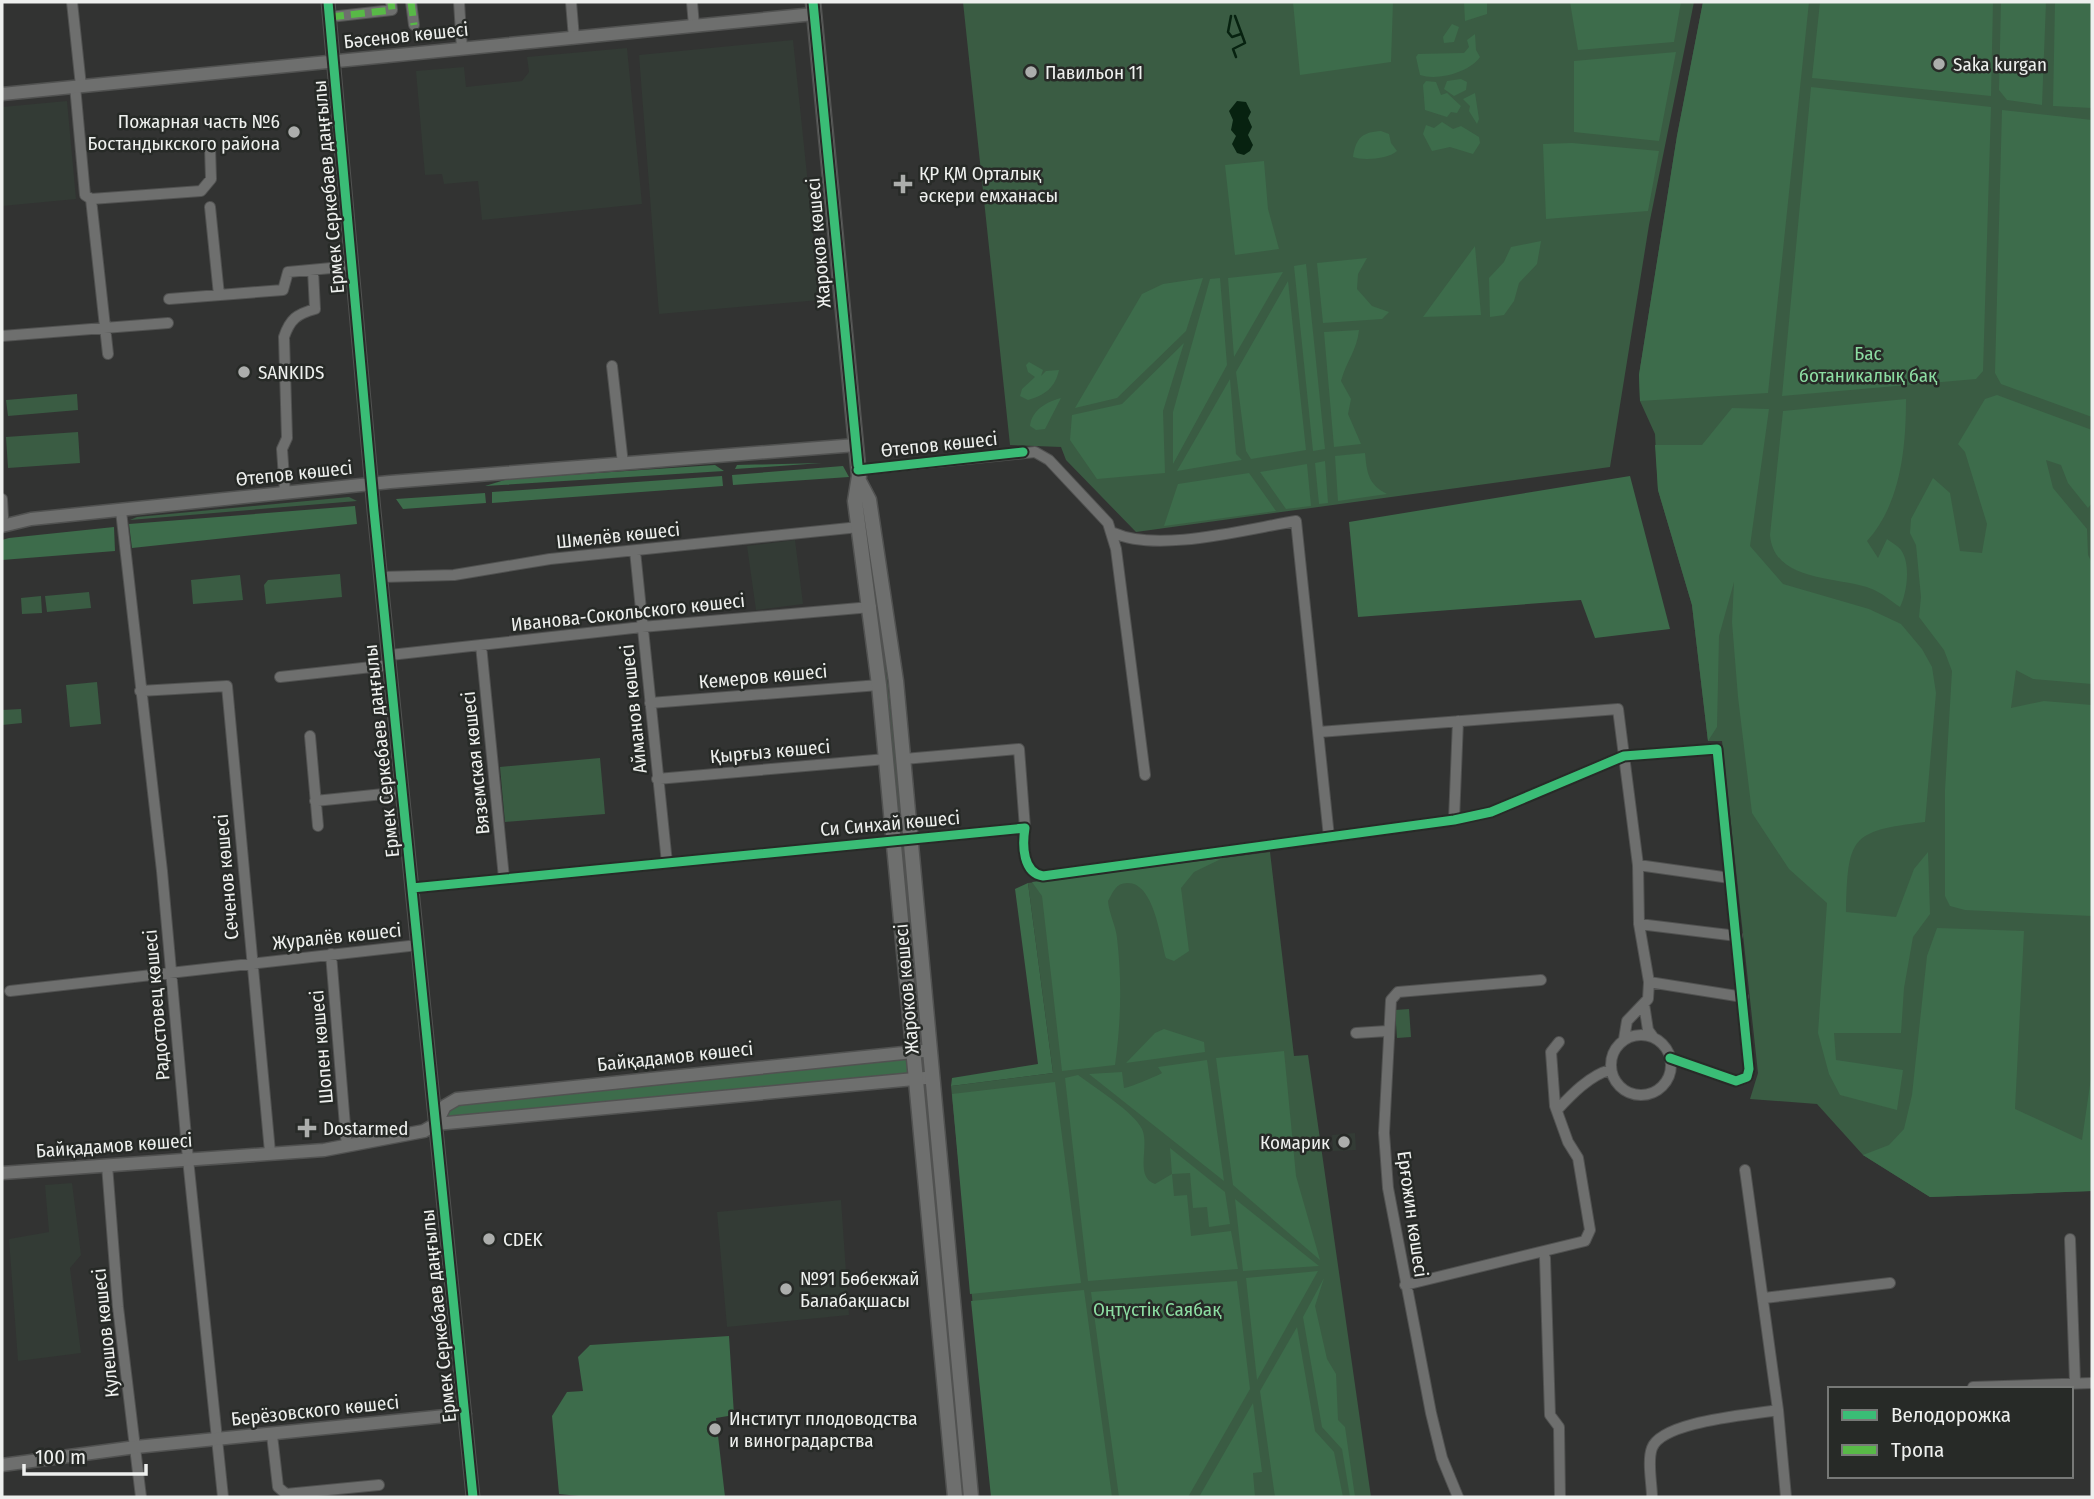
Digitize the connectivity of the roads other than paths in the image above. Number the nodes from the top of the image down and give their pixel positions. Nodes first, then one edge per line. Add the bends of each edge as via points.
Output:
1 (72, 2) edge
2 (328, 2) edge
3 (391, 2) edge
4 (411, 2) edge
5 (459, 2) edge
6 (571, 2) edge
7 (692, 2) edge
8 (814, 8) edge
9 (330, 17) junction
10 (414, 25) dead end
11 (694, 26) junction
12 (573, 38) junction
13 (462, 49) junction
14 (334, 61) junction
15 (78, 86) junction
16 (2, 94) edge
17 (210, 147) dead end
18 (91, 199) junction
19 (210, 206) dead end
20 (353, 266) junction
21 (313, 270) junction
22 (219, 295) junction
23 (169, 299) dead end
24 (168, 323) dead end
25 (106, 327) junction
26 (2, 336) edge
27 (108, 354) dead end
28 (612, 366) dead end
29 (856, 445) junction
30 (623, 464) junction
31 (859, 476) junction
32 (372, 484) junction
33 (285, 493) junction
34 (2, 499) edge
35 (121, 510) junction
36 (2, 520) edge
37 (859, 527) junction
38 (1114, 533) junction
39 (635, 551) junction
40 (381, 577) junction
41 (871, 607) junction
42 (642, 626) junction
43 (481, 645) junction
44 (390, 660) junction
45 (279, 677) dead end
46 (879, 685) junction
47 (140, 691) junction
48 (650, 703) junction
49 (1458, 721) junction
50 (1319, 732) junction
51 (310, 736) dead end
52 (1624, 756) junction
53 (886, 758) junction
54 (904, 759) junction
55 (1145, 775) dead end
56 (657, 779) junction
57 (403, 792) junction
58 (316, 801) junction
59 (1454, 820) junction
60 (318, 826) dead end
61 (1024, 828) junction
62 (1329, 837) junction
63 (912, 839) junction
64 (894, 841) junction
65 (667, 863) junction
66 (1638, 865) junction
67 (1730, 877) junction
68 (504, 878) junction
69 (412, 888) junction
70 (1639, 924) junction
71 (1737, 936) junction
72 (418, 945) junction
73 (331, 954) junction
74 (251, 962) junction
75 (171, 973) junction
76 (1541, 980) dead end
77 (1649, 982) junction
78 (10, 991) dead end
79 (1742, 997) junction
80 (1644, 1004) junction
81 (1387, 1031) junction
82 (1356, 1033) dead end
83 (1654, 1037) junction
84 (1624, 1040) junction
85 (1559, 1042) dead end
86 (930, 1050) junction
87 (915, 1052) junction
88 (1670, 1058) junction
89 (1611, 1070) junction
90 (925, 1078) junction
91 (536, 1090) junction
92 (1557, 1110) junction
93 (539, 1113) junction
94 (436, 1124) junction
95 (346, 1138) dead end
96 (270, 1152) junction
97 (188, 1159) junction
98 (107, 1165) junction
99 (1745, 1170) dead end
100 (2, 1173) edge
101 (2070, 1239) dead end
102 (1545, 1258) dead end
103 (941, 1262) junction
104 (1890, 1283) dead end
105 (1405, 1285) junction
106 (1764, 1298) junction
107 (2076, 1382) junction
108 (2092, 1383) edge
109 (1973, 1387) dead end
110 (1778, 1410) junction
111 (466, 1414) junction
112 (272, 1434) junction
113 (217, 1440) junction
114 (135, 1447) junction
115 (2, 1465) edge
116 (379, 1485) dead end
117 (141, 1497) edge
118 (223, 1497) edge
119 (473, 1497) edge
120 (955, 1497) edge
121 (971, 1497) edge
122 (1458, 1497) edge
123 (1560, 1497) edge
124 (1652, 1497) edge
125 (1786, 1497) edge

1 - 15 street
2 - 9 street, Ермек Серкебаев даңғылы
3 - 9 street via 392,10
4 - 10 street
5 - 13 street
6 - 12 street
7 - 11 street
8 - 11 street, Бәсенов көшесі
8 - 29 main road, Жароков көшесі
9 - 14 street, Ермек Серкебаев даңғылы
11 - 12 street, Бәсенов көшесі
12 - 13 street, Бәсенов көшесі
13 - 14 street, Бәсенов көшесі
14 - 15 street, Бәсенов көшесі
14 - 20 street, Ермек Серкебаев даңғылы
15 - 16 street, Бәсенов көшесі
15 - 18 street via 85,195
17 - 18 street via 211,179 201,191
18 - 25 street
19 - 22 street
20 - 21 street
20 - 32 street, Ермек Серкебаев даңғылы
21 - 22 street via 288,272 283,290
21 - 33 street via 315,309 289,321 284,337
22 - 23 street
24 - 25 street
25 - 26 street
25 - 27 street
28 - 30 street
29 - 30 street, Өтепов көшесі
29 - 31 main road, Жароков көшесі
30 - 32 street, Өтепов көшесі
31 - 37 main road, Жароков көшесі via 855,501
31 - 38 street, Өтепов көшесі via 1035,452 1049,460
31 - 54 main road, Жароков көшесі via 869,500 886,605
32 - 33 street, Өтепов көшесі
32 - 40 street, Ермек Серкебаев даңғылы
33 - 35 street, Өтепов көшесі
34 - 36 street
35 - 36 street, Өтепов көшесі
35 - 47 street, Радостовец көшесі
37 - 39 street, Шмелёв көшесі
37 - 41 main road, Жароков көшесі
38 - 50 street via 1129,540 1154,542 1296,521
38 - 55 street
39 - 40 street, Шмелёв көшесі via 454,575
39 - 42 street, Айманов көшесі
40 - 44 street, Ермек Серкебаев даңғылы
41 - 42 street, Иванова-Сокольского көшесі
41 - 46 main road, Жароков көшесі
42 - 43 street, Иванова-Сокольского көшесі
42 - 48 street, Айманов көшесі
43 - 44 street, Иванова-Сокольского көшесі
43 - 68 street, Вяземская көшесі
44 - 45 street, Иванова-Сокольского көшесі
44 - 57 street, Ермек Серкебаев даңғылы
46 - 48 street, Кемеров көшесі
46 - 53 main road, Жароков көшесі
47 - 74 street, Сеченов көшесі via 227,685
47 - 75 street, Радостовец көшесі
48 - 56 street, Айманов көшесі
49 - 50 street
49 - 52 street via 1618,709
49 - 59 street
50 - 62 street
51 - 58 street
52 - 59 street via 1491,812
52 - 66 street
52 - 67 street via 1717,749
53 - 56 street, Қырғыз көшесі
53 - 64 main road, Жароков көшесі
54 - 61 street via 1019,750
54 - 63 main road, Жароков көшесі
56 - 65 street, Айманов көшесі
57 - 58 street
57 - 69 street, Ермек Серкебаев даңғылы
58 - 60 street
59 - 62 street
61 - 62 street via 1029,870 1043,876
61 - 63 street, Си Синхай көшесі
63 - 64 street, Си Синхай көшесі
63 - 86 main road, Жароков көшесі
64 - 65 street, Си Синхай көшесі
64 - 87 main road, Жароков көшесі
65 - 68 street, Си Синхай көшесі
66 - 67 street
66 - 70 street
67 - 71 street
68 - 69 street, Си Синхай көшесі
69 - 72 street, Ермек Серкебаев даңғылы
70 - 71 street
70 - 77 street
71 - 79 street
72 - 73 street, Журалёв көшесі
72 - 94 street, Ермек Серкебаев даңғылы
73 - 74 street, Журалёв көшесі
73 - 95 street, Шопен көшесі
74 - 75 street, Журалёв көшесі
74 - 96 street, Сеченов көшесі
75 - 78 street, Журалёв көшесі
75 - 97 street, Радостовец көшесі
76 - 81 street, Ерғожин көшесі via 1398,992 1391,1000
77 - 79 street
77 - 80 street
79 - 88 street via 1749,1069 1743,1081
80 - 83 street via 1647,1030
80 - 84 street via 1628,1021
81 - 82 street
81 - 105 street, Ерғожин көшесі via 1384,1133 1388,1188
83 - 84 street via 1638,1035
83 - 88 street
84 - 89 street via 1613,1053
85 - 92 street via 1551,1052
86 - 87 street, Байқадамов көшесі
86 - 90 main road, Жароков көшесі
87 - 90 main road, Жароков көшесі
87 - 91 street, Байқадамов көшесі
88 - 89 street via 1664,1084 1643,1095 1619,1086
89 - 92 street via 1602,1072
90 - 93 street, Байқадамов көшесі
90 - 103 main road, Жароков көшесі
91 - 93 street
91 - 94 street, Байқадамов көшесі via 457,1099 445,1107
92 - 105 street via 1578,1158 1590,1230 1586,1241
93 - 94 street, Байқадамов көшесі
94 - 96 street, Байқадамов көшесі via 424,1131 347,1146
94 - 111 street, Ермек Серкебаев даңғылы
96 - 97 street, Байқадамов көшесі
97 - 98 street, Байқадамов көшесі
97 - 113 street, Радостовец көшесі
98 - 100 street, Байқадамов көшесі
98 - 114 street, Кулешов көшесі
99 - 106 street
101 - 107 street
102 - 123 street via 1550,1415 1559,1427
103 - 120 main road, Жароков көшесі
103 - 121 main road, Жароков көшесі
104 - 106 street
105 - 122 street, Ерғожин көшесі via 1442,1458
106 - 110 street
107 - 108 street
107 - 109 street
110 - 124 street via 1663,1433 1652,1449
110 - 125 street
111 - 112 street, Берёзовского көшесі
111 - 119 street, Ермек Серкебаев даңғылы
112 - 113 street, Берёзовского көшесі
112 - 116 street via 278,1487 286,1494
113 - 114 street, Берёзовского көшесі
113 - 118 street, Радостовец көшесі
114 - 115 street, Берёзовского көшесі
114 - 117 street, Кулешов көшесі

